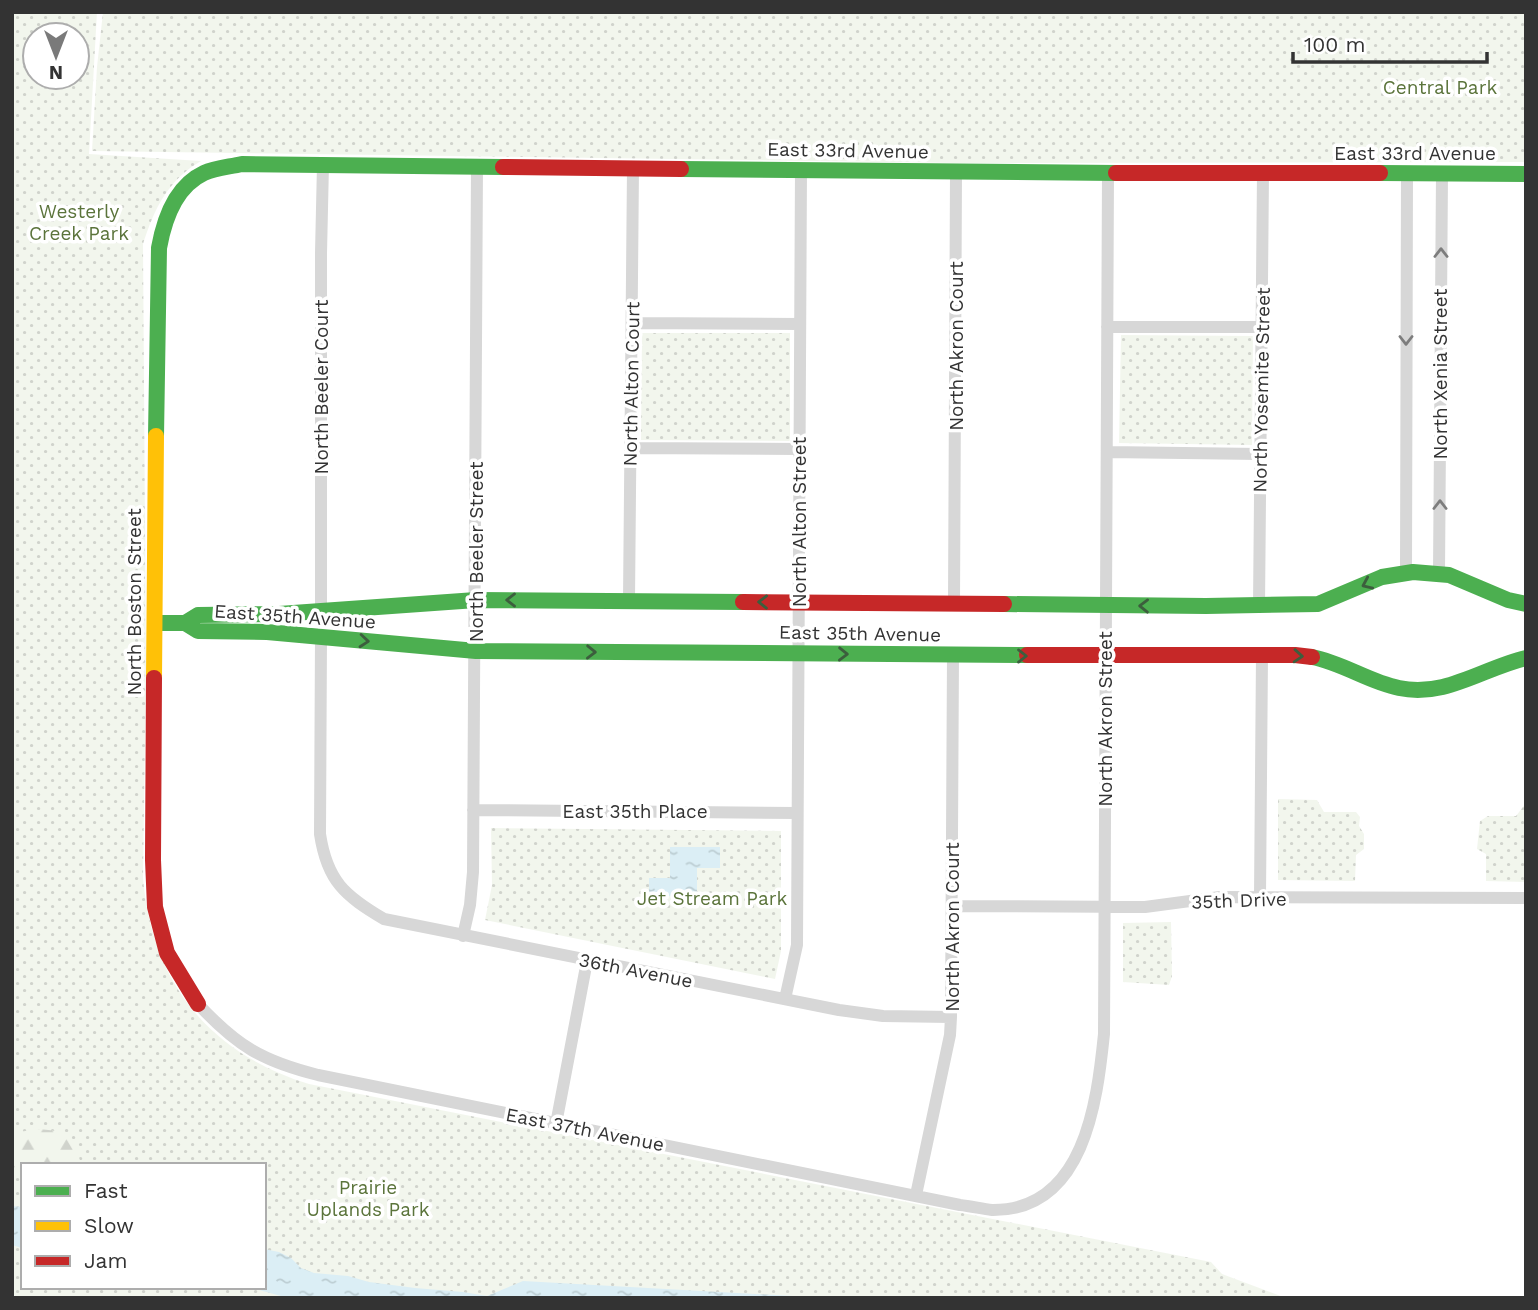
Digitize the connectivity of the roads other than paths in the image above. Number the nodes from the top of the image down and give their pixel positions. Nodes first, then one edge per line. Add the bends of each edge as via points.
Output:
1 (323, 164) junction
2 (477, 166) junction
3 (633, 168) junction
4 (801, 169) junction
5 (956, 172) junction
6 (1108, 173) junction
7 (1263, 173) junction
8 (1407, 174) junction
9 (1442, 174) junction
10 (1526, 174) edge
11 (179, 195) joint
12 (632, 323) junction
13 (800, 324) junction
14 (1107, 327) junction
15 (1262, 327) junction
16 (631, 448) junction
17 (799, 449) junction
18 (1107, 452) junction
19 (1260, 454) junction
20 (1406, 573) junction
21 (1439, 573) junction
22 (476, 600) junction
23 (629, 600) junction
24 (799, 602) junction
25 (954, 604) junction
26 (1526, 604) edge
27 (1106, 605) junction
28 (1259, 606) junction
29 (321, 611) junction
30 (156, 623) junction
31 (185, 623) junction
32 (321, 637) junction
33 (476, 651) junction
34 (798, 654) junction
35 (953, 655) junction
36 (1262, 655) junction
37 (1106, 656) junction
38 (1526, 658) edge
39 (473, 810) junction
40 (797, 813) junction
41 (1260, 897) junction
42 (1526, 898) edge
43 (952, 906) junction
44 (1104, 907) junction
45 (463, 936) junction
46 (587, 961) junction
47 (785, 999) junction
48 (198, 1004) joint
49 (951, 1017) junction
50 (556, 1124) junction
51 (916, 1195) junction
52 (992, 1210) joint

1 - 2 street, East 33rd Avenue
1 - 11 street, East 33rd Avenue via 242,164 202,174
1 - 29 street, North Beeler Court
2 - 3 street, East 33rd Avenue
2 - 22 street, North Beeler Street
3 - 4 street, East 33rd Avenue
3 - 12 street, North Alton Court
4 - 5 street, East 33rd Avenue
4 - 13 street, North Alton Street
5 - 6 street, East 33rd Avenue
5 - 25 street, North Akron Court
6 - 7 street, East 33rd Avenue
6 - 14 street, North Akron Street
7 - 8 street, East 33rd Avenue
7 - 15 street, North Yosemite Street
8 - 9 street, East 33rd Avenue
8 -> 20 street, North Xenia Street
9 - 10 street, East 33rd Avenue
21 -> 9 street, North Xenia Street
11 - 30 street, North Boston Street via 160,236 157,260
12 - 13 street
12 - 16 street, North Alton Court
13 - 17 street, North Alton Street
14 - 15 street
14 - 18 street, North Akron Street
15 - 19 street, North Yosemite Street
16 - 17 street
16 - 23 street, North Alton Court
17 - 24 street, North Alton Street
18 - 19 street
18 - 27 street, North Akron Street
19 - 28 street, North Yosemite Street
20 - 21 street, East 35th Avenue
20 -> 28 street, East 35th Avenue via 1318,604
21 - 26 street, East 35th Avenue
23 -> 22 street, East 35th Avenue
22 - 29 street, East 35th Avenue
22 - 33 street, North Beeler Street
24 -> 23 street, East 35th Avenue
24 - 25 street, East 35th Avenue
24 - 34 street, North Alton Street
25 - 27 street, East 35th Avenue
28 -> 27 street, East 35th Avenue
27 - 37 street, North Akron Street
29 - 31 street, East 35th Avenue via 198,615
30 - 31 street, East 35th Avenue
30 - 48 street, North Boston Street via 153,888 166,952
31 - 32 street, East 35th Avenue via 198,631
32 -> 33 street, East 35th Avenue
32 - 45 street, 36th Avenue via 323,859 334,881 354,901 384,919
33 -> 34 street, East 35th Avenue
33 - 39 street, North Beeler Street
34 -> 35 street, East 35th Avenue
34 - 40 street, North Alton Street
35 -> 37 street, East 35th Avenue
35 - 43 street, North Akron Court
36 - 37 street, East 35th Avenue
36 -> 38 street, East 35th Avenue via 1313,657 1379,683 1416,691 1455,685
36 - 41 street
37 - 44 street, North Akron Street
39 - 40 street, East 35th Place
39 - 45 street, North Beeler Street via 472,883
40 - 47 street, North Alton Street via 797,945
41 - 42 street, 35th Drive
41 - 44 street, 35th Drive via 1205,897 1162,906
43 - 44 street, 35th Drive
43 - 49 street, North Akron Court
44 - 52 street, North Akron Street via 1104,1034 1092,1116 1081,1151 1051,1189 1030,1202
45 - 46 street, 36th Avenue
46 - 47 street, 36th Avenue
46 - 50 street
47 - 49 street, 36th Avenue via 867,1014
48 - 50 street, East 37th Avenue via 248,1050 281,1066
49 - 51 street, North Akron Court
50 - 51 street, East 37th Avenue
51 - 52 street, East 37th Avenue

